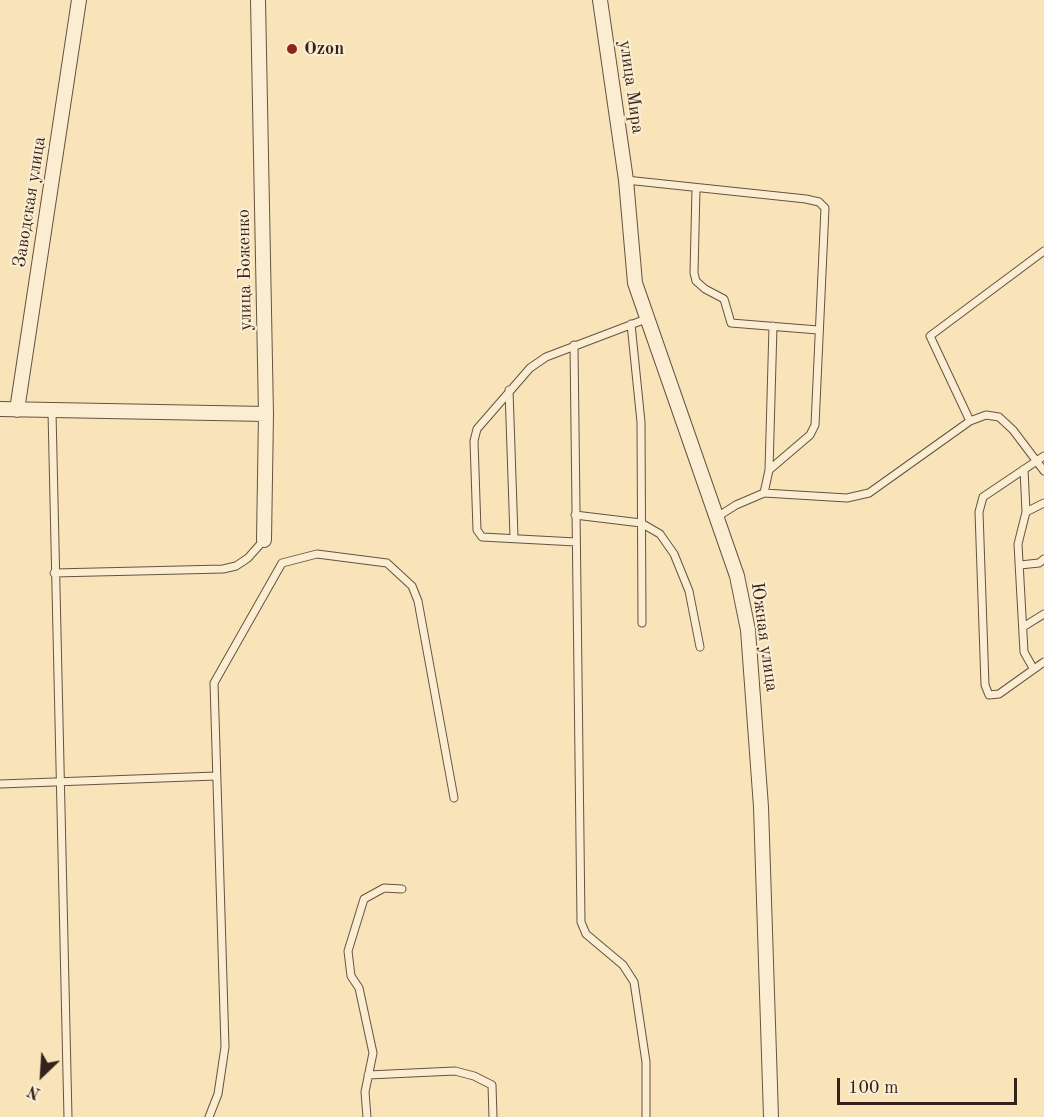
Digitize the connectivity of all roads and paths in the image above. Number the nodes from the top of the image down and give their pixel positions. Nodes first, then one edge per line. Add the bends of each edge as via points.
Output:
1 (79, 0) edge
2 (258, 0) edge
3 (600, 0) edge
4 (626, 180) junction
5 (696, 189) junction
6 (1044, 251) edge
7 (646, 318) junction
8 (631, 324) junction
9 (773, 326) junction
10 (818, 330) junction
11 (574, 345) junction
12 (509, 390) junction
13 (0, 409) edge
14 (17, 410) junction
15 (52, 412) junction
16 (266, 414) junction
17 (970, 421) junction
18 (1044, 456) edge
19 (1037, 461) junction
20 (1024, 469) junction
21 (769, 470) junction
22 (1044, 471) edge
23 (764, 493) junction
24 (1044, 503) edge
25 (1026, 512) junction
26 (575, 515) junction
27 (717, 517) junction
28 (641, 522) junction
29 (514, 537) junction
30 (264, 540) joint
31 (576, 542) junction
32 (1042, 563) edge
33 (1020, 565) junction
34 (54, 573) junction
35 (1044, 614) edge
36 (642, 623) dead end
37 (1023, 627) junction
38 (700, 647) dead end
39 (1044, 662) edge
40 (1033, 668) junction
41 (216, 776) junction
42 (61, 783) junction
43 (0, 784) edge
44 (454, 798) dead end
45 (402, 888) dead end
46 (368, 1075) junction
47 (68, 1117) edge
48 (209, 1117) edge
49 (367, 1117) edge
50 (493, 1117) edge
51 (646, 1117) edge
52 (771, 1117) edge

1 - 14 street, Заводская улица
2 - 16 street, улица Боженко
3 - 4 street, улица Мира
4 - 5 lane
4 - 7 street, Южная улица via 635,283
5 - 9 lane via 696,281 724,299 730,323
5 - 10 lane via 819,202 825,208
6 - 17 lane via 930,336
7 - 8 lane
7 - 27 street, Южная улица
8 - 11 lane
8 - 28 lane via 640,422
9 - 10 lane
9 - 21 lane
10 - 21 lane via 815,425 810,435
11 - 12 lane via 530,368
11 - 26 lane
12 - 29 lane
12 - 29 lane via 477,429 474,441 477,530 482,537
13 - 14 street
14 - 15 street
15 - 16 street
15 - 34 lane
16 - 30 street, улица Боженко
17 - 19 lane via 986,415 999,417
17 - 23 lane via 870,493 847,498
18 - 19 lane
19 - 20 lane
19 - 22 lane
20 - 25 lane
20 - 40 lane via 983,497 979,512 985,685 989,695 999,694
21 - 23 lane
23 - 27 lane
24 - 25 lane
25 - 33 lane via 1018,544
26 - 28 lane
26 - 31 lane
27 - 52 street, Южная улица via 737,576 748,630 757,723
28 - 36 lane
28 - 38 lane via 660,534 674,554 689,591
29 - 31 lane
30 - 34 lane via 248,558 223,569
31 - 51 lane via 581,922 586,934 623,965 634,982 646,1062
32 - 33 lane
33 - 37 lane
34 - 42 lane
35 - 37 lane
37 - 40 lane via 1024,652
39 - 40 lane
41 - 42 lane
41 - 44 lane via 214,683 282,563 317,554 387,563 412,586
41 - 48 lane via 225,1047 218,1094
42 - 43 lane
42 - 47 lane
45 - 46 lane via 384,888 364,899 348,951 351,976 359,988 373,1053
46 - 49 lane
46 - 50 lane via 455,1071 474,1076 492,1085

